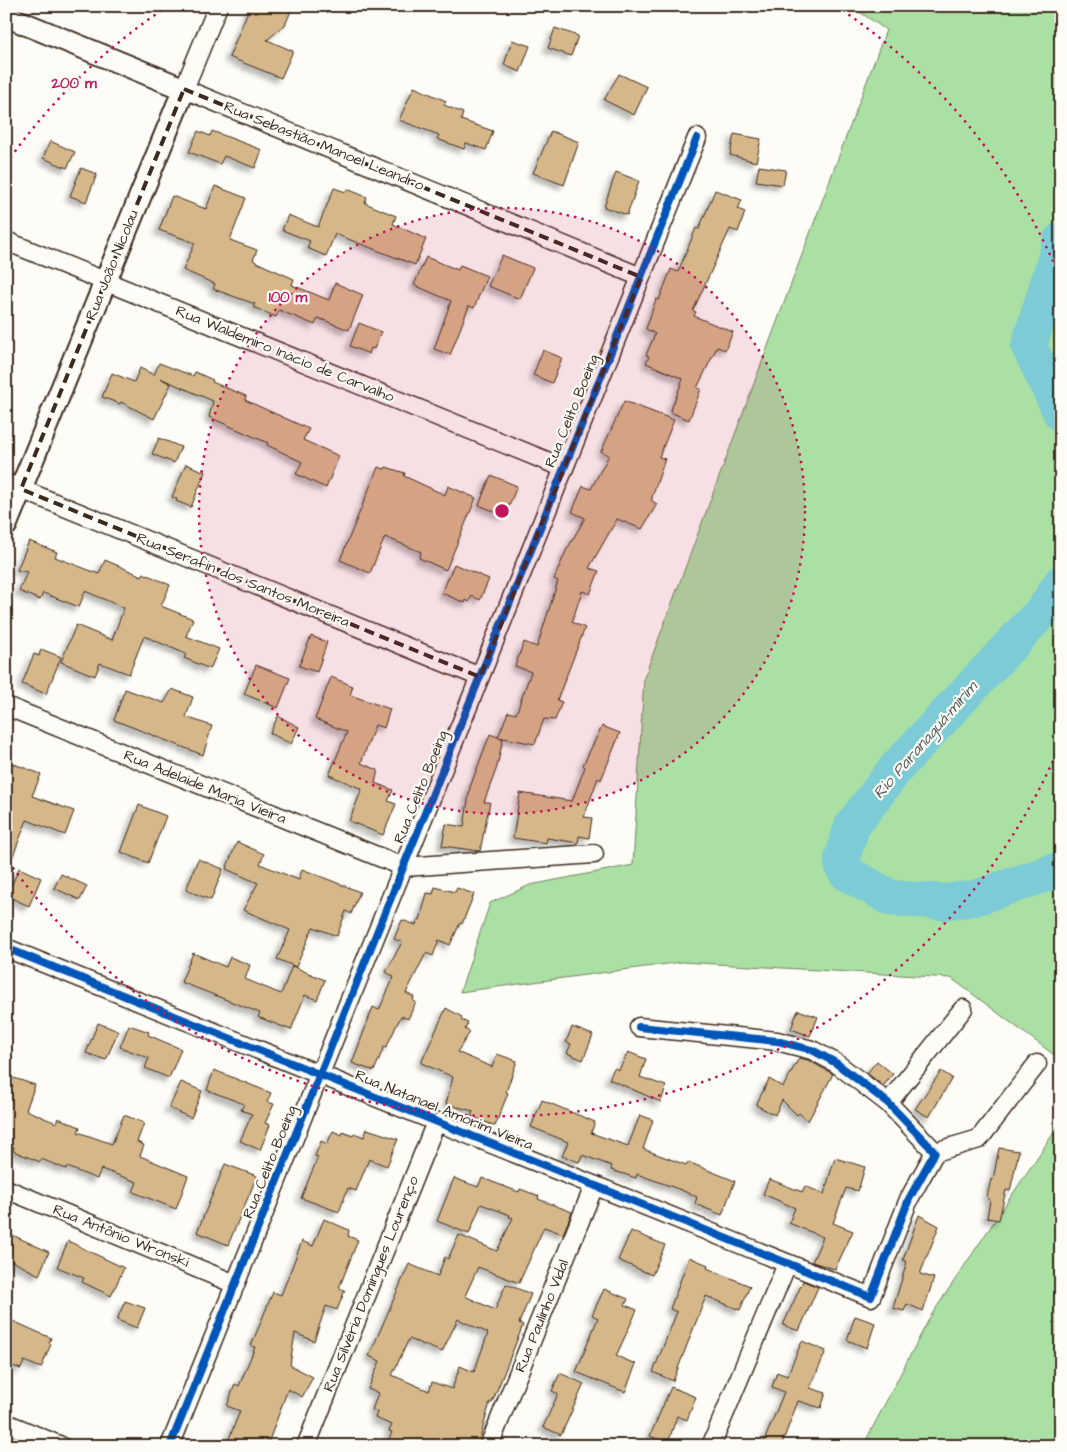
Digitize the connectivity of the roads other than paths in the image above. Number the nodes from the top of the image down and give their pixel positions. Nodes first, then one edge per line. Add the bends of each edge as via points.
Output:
1 (218, 6) edge
2 (6, 16) edge
3 (184, 89) junction
4 (697, 138) dead end
5 (6, 241) edge
6 (641, 277) junction
7 (105, 281) junction
8 (564, 468) junction
9 (13, 486) edge
10 (6, 524) edge
11 (480, 677) junction
12 (6, 706) edge
13 (594, 854) dead end
14 (404, 867) junction
15 (6, 948) edge
16 (963, 1009) dead end
17 (639, 1027) dead end
18 (1037, 1064) dead end
19 (320, 1075) junction
20 (888, 1103) junction
21 (436, 1122) junction
22 (936, 1152) junction
23 (594, 1186) junction
24 (6, 1189) edge
25 (787, 1264) junction
26 (235, 1284) junction
27 (6, 1424) edge
28 (61, 1446) edge
29 (170, 1446) edge
30 (306, 1446) edge
31 (489, 1446) edge
32 (711, 1446) edge

1 - 3 street, Rua João Nicolau
2 - 3 street, Rua Sebastião Manoel Leandro
3 - 6 street, Rua Sebastião Manoel Leandro
3 - 7 street, Rua João Nicolau
4 - 6 street, Rua Celito Boeing
5 - 7 street, Rua Waldemiro Inácio de Carvalho
6 - 8 street, Rua Celito Boeing
7 - 8 street, Rua Waldemiro Inácio de Carvalho
7 - 9 street, Rua João Nicolau
8 - 11 street, Rua Celito Boeing
9 - 10 street, Rua João Nicolau
9 - 11 street, Rua Serafin dos Santos Moreira
11 - 14 street, Rua Celito Boeing
12 - 14 street, Rua Adelaide Maria Vieira
13 - 14 street
14 - 19 street, Rua Celito Boeing
15 - 19 street, Rua Natanael Amorim Vieira
16 - 20 street
17 - 20 street via 777,1041 812,1050 836,1063
18 - 22 street via 979,1139
19 - 21 street, Rua Natanael Amorim Vieira
19 - 26 street, Rua Celito Boeing
20 - 22 street
21 - 23 street, Rua Natanael Amorim Vieira
21 - 30 street, Rua Silvéria Domingues Lourenço
22 - 25 street, Rua Natanael Amorim Vieira via 909,1199 871,1297
23 - 25 street, Rua Natanael Amorim Vieira
23 - 31 street, Rua Paulinho Vidal
24 - 26 street, Rua Antônio Wronski
25 - 32 street
26 - 29 street, Rua Celito Boeing
27 - 28 street

